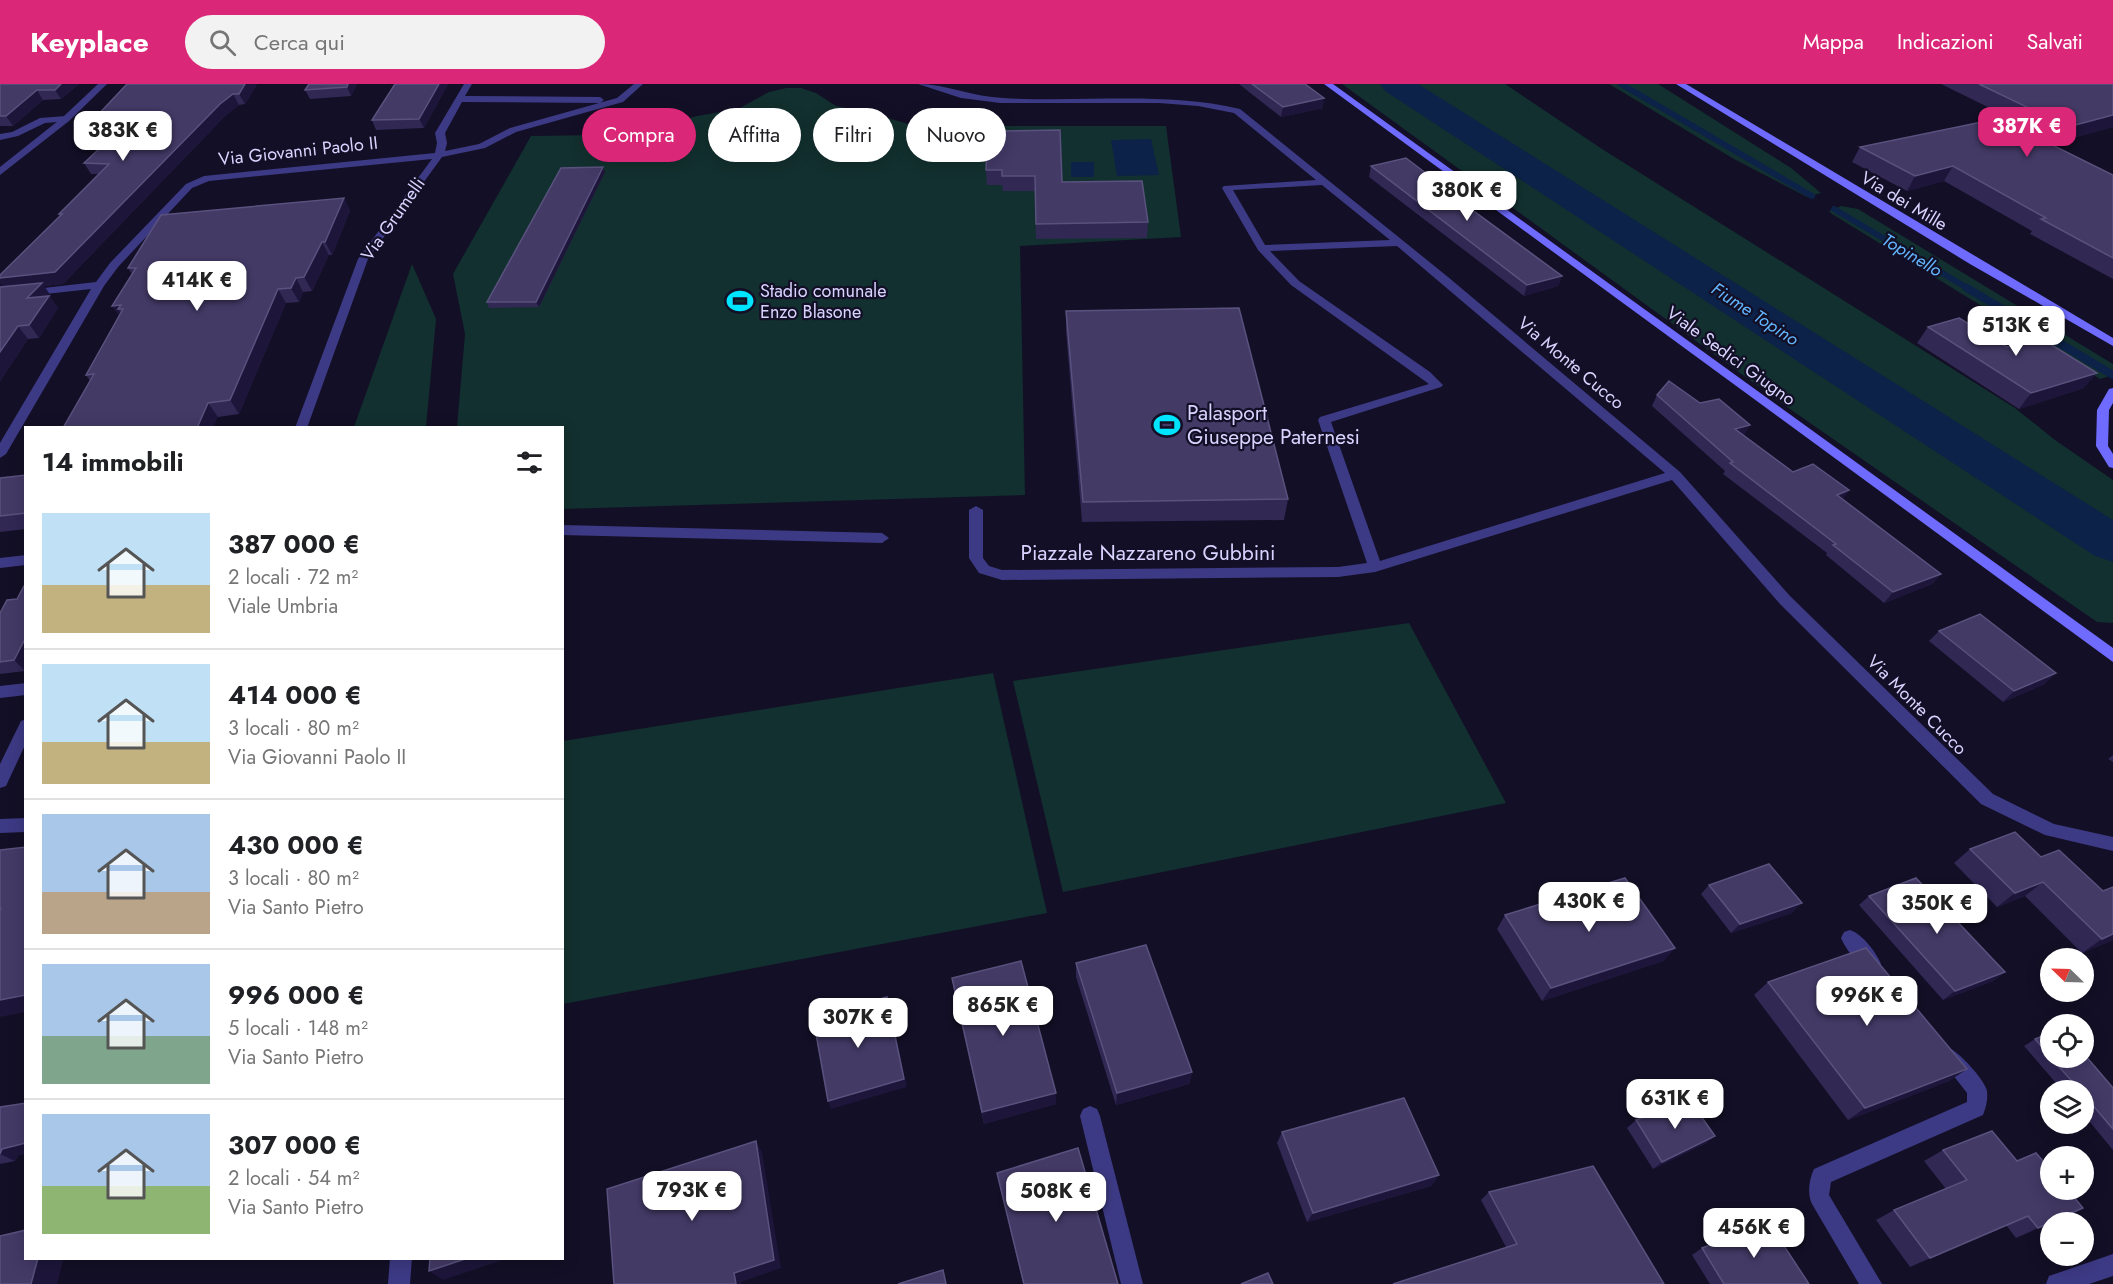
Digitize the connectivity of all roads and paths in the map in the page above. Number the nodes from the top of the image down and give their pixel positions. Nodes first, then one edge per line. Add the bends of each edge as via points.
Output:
1 (103, 84) edge
2 (468, 84) edge
3 (639, 84) edge
4 (922, 84) edge
5 (1329, 84) edge
6 (1680, 84) edge
7 (459, 99) junction
8 (620, 100) junction
9 (66, 119) junction
10 (0, 137) edge
11 (439, 155) junction
12 (0, 172) edge
13 (1325, 182) junction
14 (1400, 243) junction
15 (1262, 248) junction
16 (99, 285) junction
17 (0, 296) edge
18 (2113, 343) edge
19 (2113, 392) edge
20 (302, 426) edge
21 (0, 454) edge
22 (2112, 463) edge
23 (1675, 476) junction
24 (976, 510) dead end
25 (564, 530) edge
26 (882, 538) dead end
27 (24, 560) edge
28 (0, 562) edge
29 (1375, 567) junction
30 (2113, 656) edge
31 (24, 689) edge
32 (0, 692) edge
33 (24, 729) edge
34 (0, 781) edge
35 (24, 825) edge
36 (0, 826) edge
37 (2113, 844) edge
38 (1850, 938) dead end
39 (1887, 982) edge
40 (1940, 1046) edge
41 (1090, 1116) dead end
42 (401, 1260) edge
43 (2113, 1266) edge
44 (399, 1284) edge
45 (1132, 1284) edge
46 (1871, 1284) edge
47 (2057, 1284) edge

1 - 9 street
2 - 7 street, Via Grumelli
3 - 8 street
4 - 13 street, Via Monte Cucco via 970,96 1029,102 1119,95 1212,102 1237,111
5 - 30 street, Viale Sedici Giugno
6 - 18 street, Via dei Mille
7 - 8 street
7 - 11 street, Via Grumelli via 440,134
8 - 11 street, Via Giovanni Paolo II via 513,130 482,146
9 - 10 street via 43,120
9 - 12 street
11 - 16 street, Via Giovanni Paolo II via 220,176 196,182
11 - 20 street, Via Grumelli via 363,259
13 - 14 street, Via Monte Cucco
13 - 15 street via 1227,188
14 - 15 street
14 - 23 street, Via Monte Cucco
15 - 29 street via 1295,283 1437,385 1324,420
16 - 17 street
16 - 21 street, Via Giovanni Paolo II
19 - 22 street via 2103,410 2102,446
23 - 29 street, Piazzale Nazzareno Gubbini
23 - 37 street, Via Monte Cucco via 1785,600 1987,799 2051,830
24 - 29 street, Piazzale Nazzareno Gubbini via 976,558 984,570 1002,575 1338,572
25 - 26 street
27 - 28 street
31 - 32 street
33 - 34 street
35 - 36 street
38 - 39 street
40 - 46 street via 1977,1090 1976,1108 1821,1176 1818,1197
41 - 45 street
42 - 44 street
43 - 47 street

